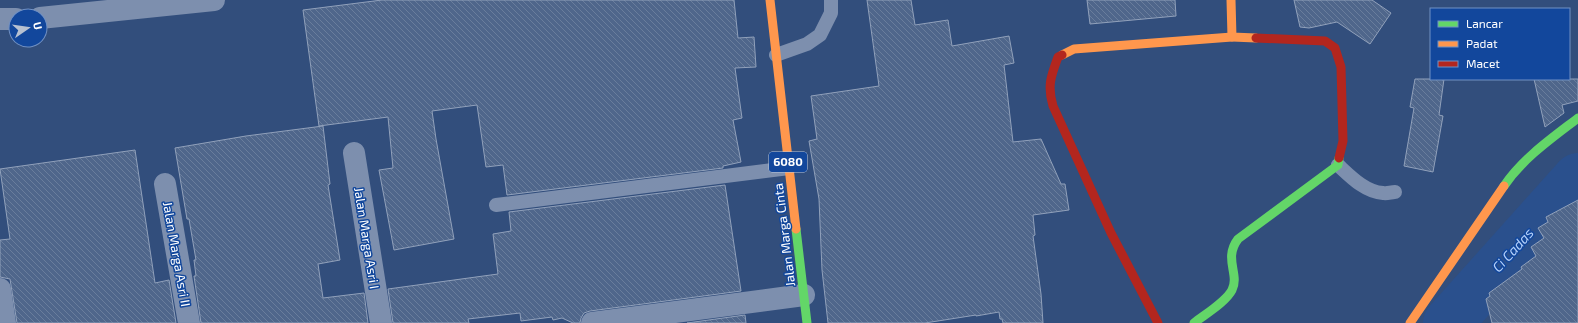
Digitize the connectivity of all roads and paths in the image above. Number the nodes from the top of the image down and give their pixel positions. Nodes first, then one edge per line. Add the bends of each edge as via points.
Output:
1 (214, 0) edge
2 (770, 0) edge
3 (831, 0) edge
4 (1231, 0) edge
5 (48, 17) edge
6 (1232, 37) junction
7 (776, 55) junction
8 (1578, 118) edge
9 (354, 153) dead end
10 (1338, 165) junction
11 (789, 168) junction
12 (165, 184) dead end
13 (1395, 192) dead end
14 (496, 205) dead end
15 (0, 289) edge
16 (804, 295) junction
17 (5, 323) edge
18 (189, 323) edge
19 (381, 323) edge
20 (592, 323) edge
21 (807, 323) edge
22 (1158, 323) edge
23 (1194, 323) edge
24 (1410, 323) edge

1 - 5 street
2 - 7 street, Jalan Marga Cinta / 6080
3 - 7 lane via 831,13 820,35 807,44
4 - 6 street
6 - 10 street via 1326,42 1335,48 1341,66 1343,141
6 - 22 street via 1074,49 1058,57 1052,74 1049,87 1058,116 1096,204
7 - 11 street, Jalan Marga Cinta / 6080
8 - 24 street via 1551,138 1513,173
9 - 19 street, Jalan Marga Asri I
10 - 13 lane via 1372,191
10 - 23 street via 1234,242 1230,254 1232,289
11 - 14 lane
11 - 16 street, Jalan Marga Cinta / 6080
12 - 18 street, Jalan Marga Asri II
15 - 17 street
16 - 20 street
16 - 21 street, Jalan Marga Cinta / 6080

